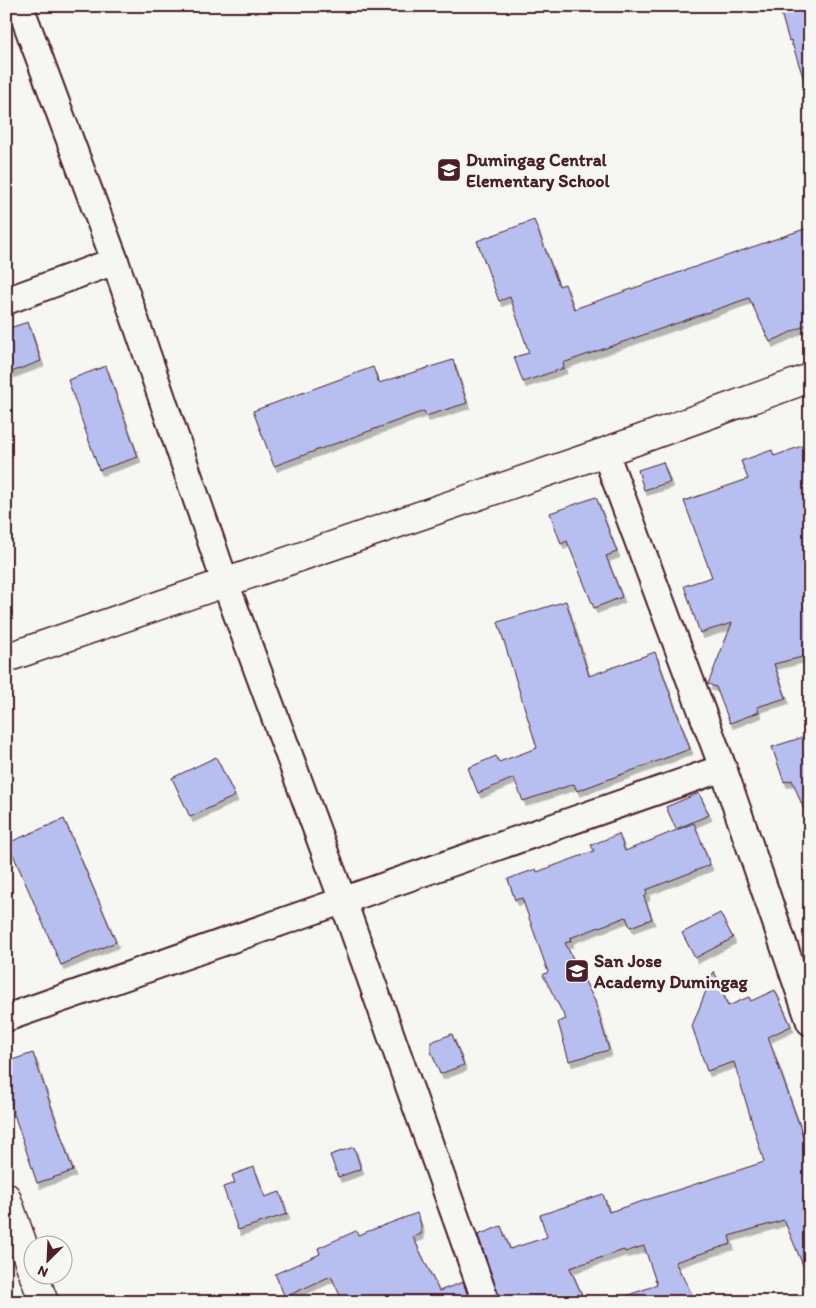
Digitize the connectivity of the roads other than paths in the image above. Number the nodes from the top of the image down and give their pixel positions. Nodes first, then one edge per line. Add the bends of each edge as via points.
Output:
1 (20, 6) edge
2 (114, 261) junction
3 (6, 301) edge
4 (810, 378) edge
5 (605, 452) junction
6 (225, 582) junction
7 (6, 658) edge
8 (723, 768) junction
9 (343, 900) junction
10 (6, 1018) edge
11 (810, 1022) edge
12 (6, 1198) edge
13 (22, 1242) edge
14 (38, 1286) edge
15 (44, 1302) edge
16 (486, 1302) edge

1 - 2 street
2 - 3 street
2 - 6 street
4 - 5 main road
5 - 6 main road
5 - 8 street
6 - 7 main road
6 - 9 street
8 - 9 street
8 - 11 street
9 - 10 street
9 - 16 street
12 - 13 main road
14 - 15 main road

